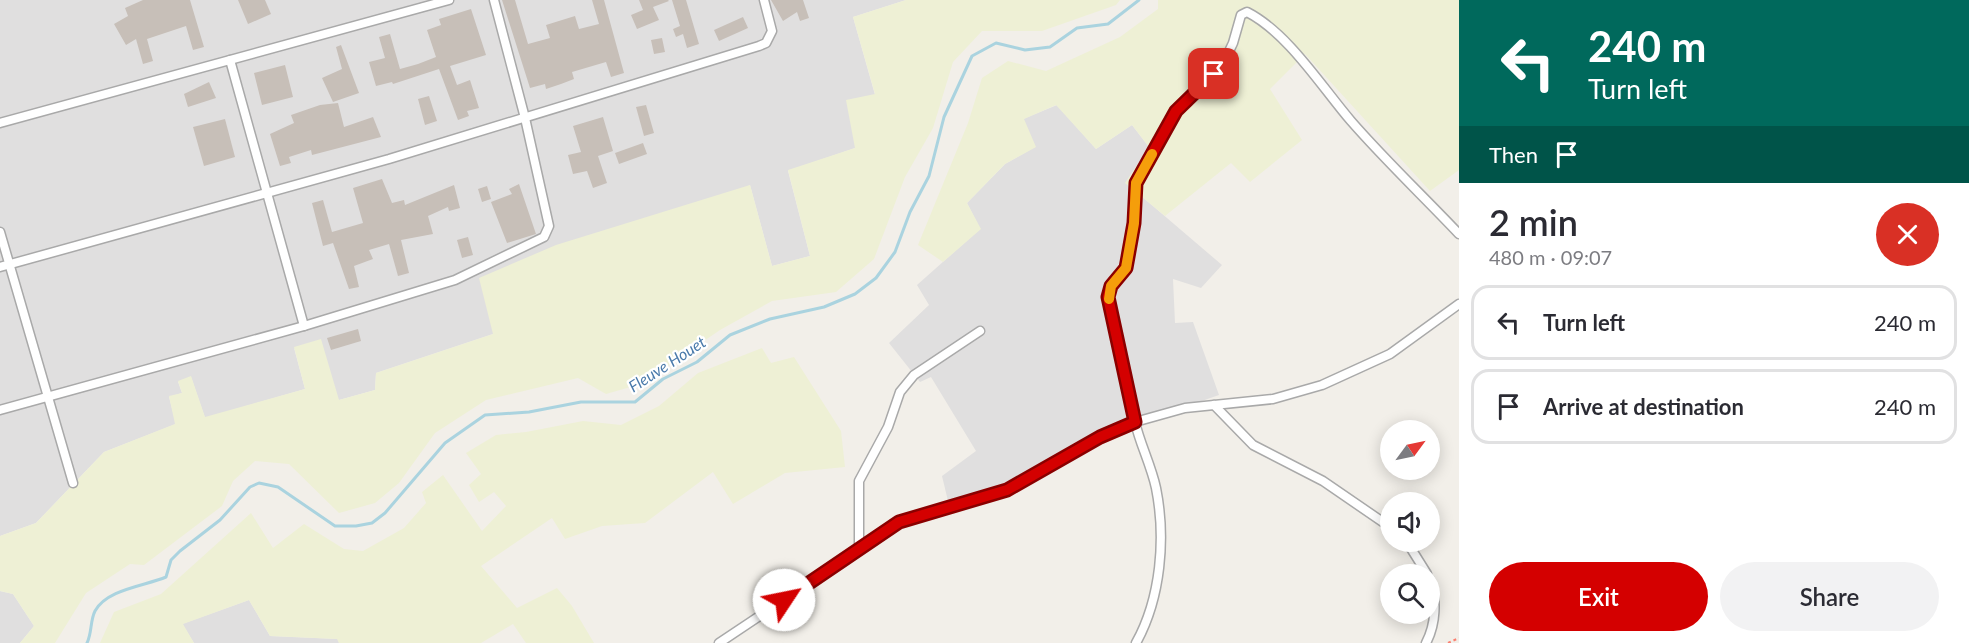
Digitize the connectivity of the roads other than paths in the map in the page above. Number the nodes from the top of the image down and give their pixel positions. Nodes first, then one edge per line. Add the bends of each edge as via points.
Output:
1 (449, 0) edge
2 (494, 0) edge
3 (764, 0) edge
4 (230, 60) junction
5 (525, 117) junction
6 (0, 123) edge
7 (267, 193) junction
8 (0, 232) edge
9 (1459, 234) edge
10 (10, 264) junction
11 (0, 267) edge
12 (1459, 304) edge
13 (304, 326) junction
14 (980, 331) dead end
15 (49, 395) junction
16 (1214, 405) junction
17 (0, 410) edge
18 (1135, 422) junction
19 (73, 483) dead end
20 (1380, 520) edge
21 (859, 549) junction
22 (1433, 624) edge
23 (719, 643) edge
24 (1136, 643) edge
25 (1426, 643) edge

1 - 4 street
2 - 5 street
3 - 5 street via 772,31 766,44
4 - 6 street
4 - 7 street
5 - 7 street
5 - 13 street via 549,226 544,237 455,280
7 - 10 street
7 - 13 street
8 - 10 street
9 - 18 street via 1352,121 1305,64 1261,19 1243,13 1223,64 1176,111 1136,183 1126,268 1111,286 1108,297
10 - 11 street
10 - 15 street
12 - 16 street via 1390,354 1344,377 1296,394
13 - 15 street
14 - 21 street via 915,375 900,392 888,428 859,481
15 - 17 street
15 - 19 street
16 - 18 street via 1185,408
16 - 20 street via 1252,444 1323,480
18 - 21 street via 1100,437 1007,490 899,522
18 - 24 street via 1156,488 1159,568 1151,611
21 - 23 street
22 - 25 street

